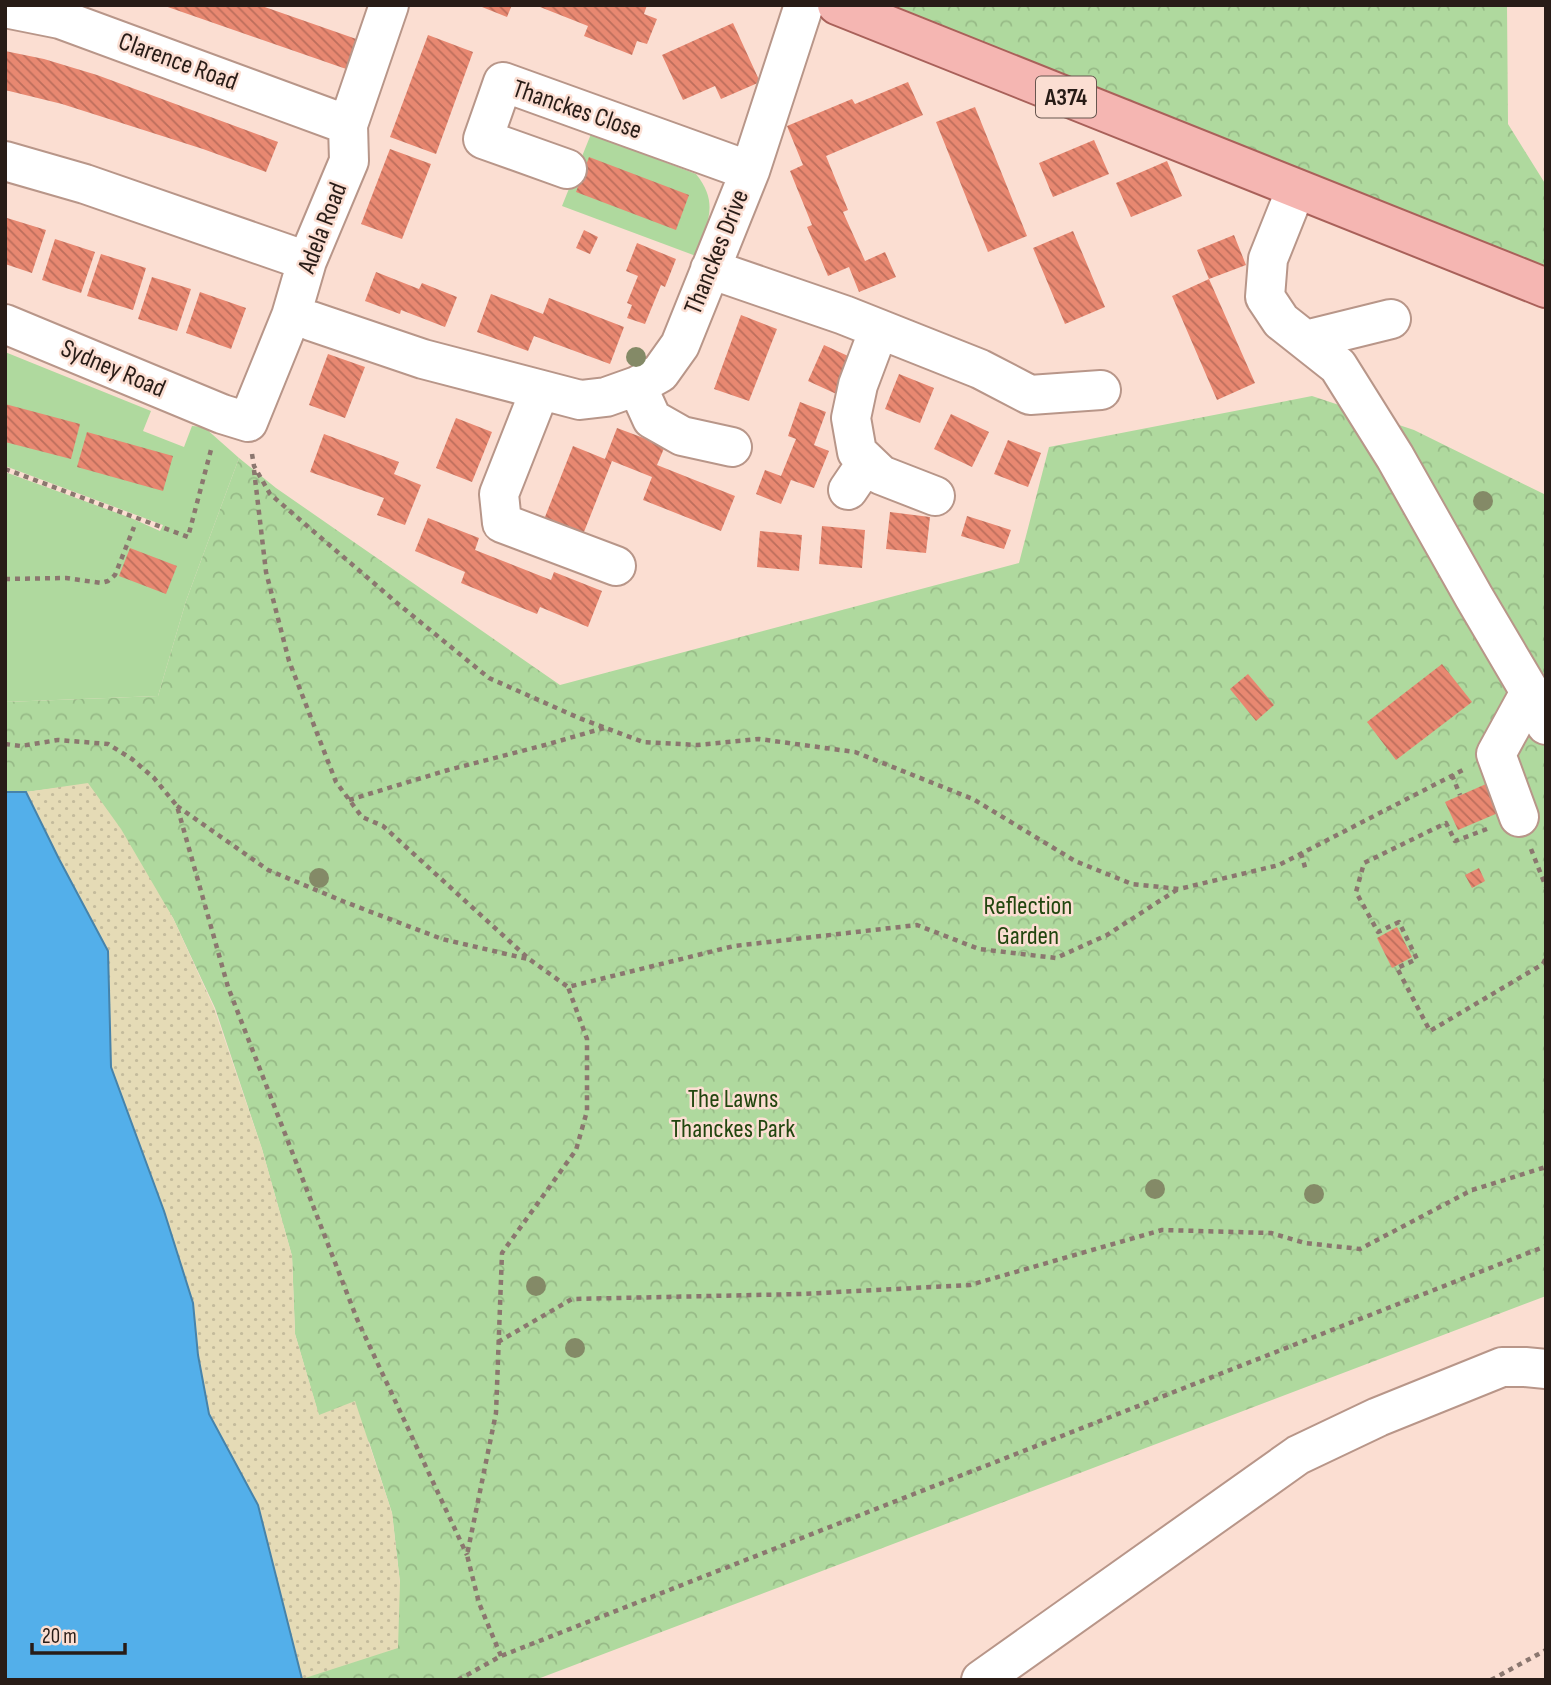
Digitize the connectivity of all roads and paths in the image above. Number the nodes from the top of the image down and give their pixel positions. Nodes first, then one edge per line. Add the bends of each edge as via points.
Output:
1 (389, 5) edge
2 (804, 5) edge
3 (837, 5) edge
4 (5, 8) edge
5 (348, 125) junction
6 (5, 161) edge
7 (567, 169) dead end
8 (750, 171) junction
9 (1296, 189) junction
10 (307, 261) junction
11 (710, 269) junction
12 (1546, 288) edge
13 (1391, 319) dead end
14 (311, 321) dead end
15 (5, 324) edge
16 (879, 329) junction
17 (1306, 340) junction
18 (637, 386) junction
19 (540, 390) junction
20 (1101, 390) dead end
21 (235, 418) junction
22 (732, 447) dead end
23 (254, 466) junction
24 (5, 469) edge
25 (935, 496) dead end
26 (134, 527) dead end
27 (616, 566) dead end
28 (5, 579) edge
29 (1538, 709) edge
30 (604, 727) junction
31 (5, 744) edge
32 (1496, 754) junction
33 (1452, 775) junction
34 (1461, 795) dead end
35 (349, 800) junction
36 (177, 806) junction
37 (1518, 817) junction
38 (1301, 853) junction
39 (1307, 871) dead end
40 (1546, 887) edge
41 (1179, 889) junction
42 (1546, 958) edge
43 (529, 959) junction
44 (568, 987) junction
45 (1546, 1167) edge
46 (1546, 1246) edge
47 (498, 1342) junction
48 (1546, 1369) edge
49 (467, 1555) junction
50 (1546, 1650) edge
51 (501, 1656) junction
52 (457, 1680) edge
53 (981, 1680) edge
54 (1491, 1680) edge

1 - 5 street, Adela Road
2 - 8 street, Thanckes Drive
3 - 9 main road, A374
4 - 5 street, Clarence Road via 60,19
5 - 10 street, Adela Road via 349,161
6 - 10 street
7 - 8 street, Thanckes Close via 483,139 503,82
8 - 11 street, Thanckes Drive
9 - 12 main road, A374
9 - 17 street via 1268,259 1265,297 1281,321
10 - 21 street, Adela Road via 291,316
11 - 16 street
11 - 18 street, Thanckes Drive via 680,345 660,373
13 - 17 street
14 - 19 street, Thanckes Drive via 423,359
15 - 21 street, Sydney Road
16 - 20 street via 981,369 1030,395
16 - 25 street via 851,418 858,476 881,475
17 - 29 street via 1338,366
18 - 19 street, Thanckes Drive via 580,400
18 - 22 street via 652,419 682,436
19 - 27 street via 499,494 502,523
21 - 23 path
21 - 24 path via 188,537
23 - 30 path via 270,494 489,678
23 - 35 path via 266,572 289,661 336,782
26 - 28 path via 115,575 108,581
29 - 32 street
30 - 35 path
30 - 41 path via 643,742 697,746 759,739 855,752 973,799 1075,861 1132,884
31 - 36 path via 58,740 108,744 154,778
32 - 33 path
32 - 37 street
33 - 34 path
33 - 38 path
35 - 43 path via 362,817 383,827
36 - 43 path via 268,870 442,939
36 - 49 path via 233,1000 357,1319
37 - 40 path
37 - 42 path via 1455,841 1446,823 1364,863 1356,892 1378,932 1399,922 1417,959 1396,968 1430,1031 1544,964
38 - 39 path
38 - 41 path via 1279,865
41 - 44 path via 1107,934 1056,958 979,949 917,925 734,946
43 - 44 path
44 - 47 path via 587,1039 587,1111 576,1150 502,1253
45 - 47 path via 1472,1189 1360,1249 1305,1243 1271,1233 1162,1230 970,1285 572,1299
46 - 51 path
47 - 49 path via 496,1413
48 - 53 street via 1502,1367 1298,1455
49 - 51 path via 479,1603
50 - 54 path
51 - 52 path

